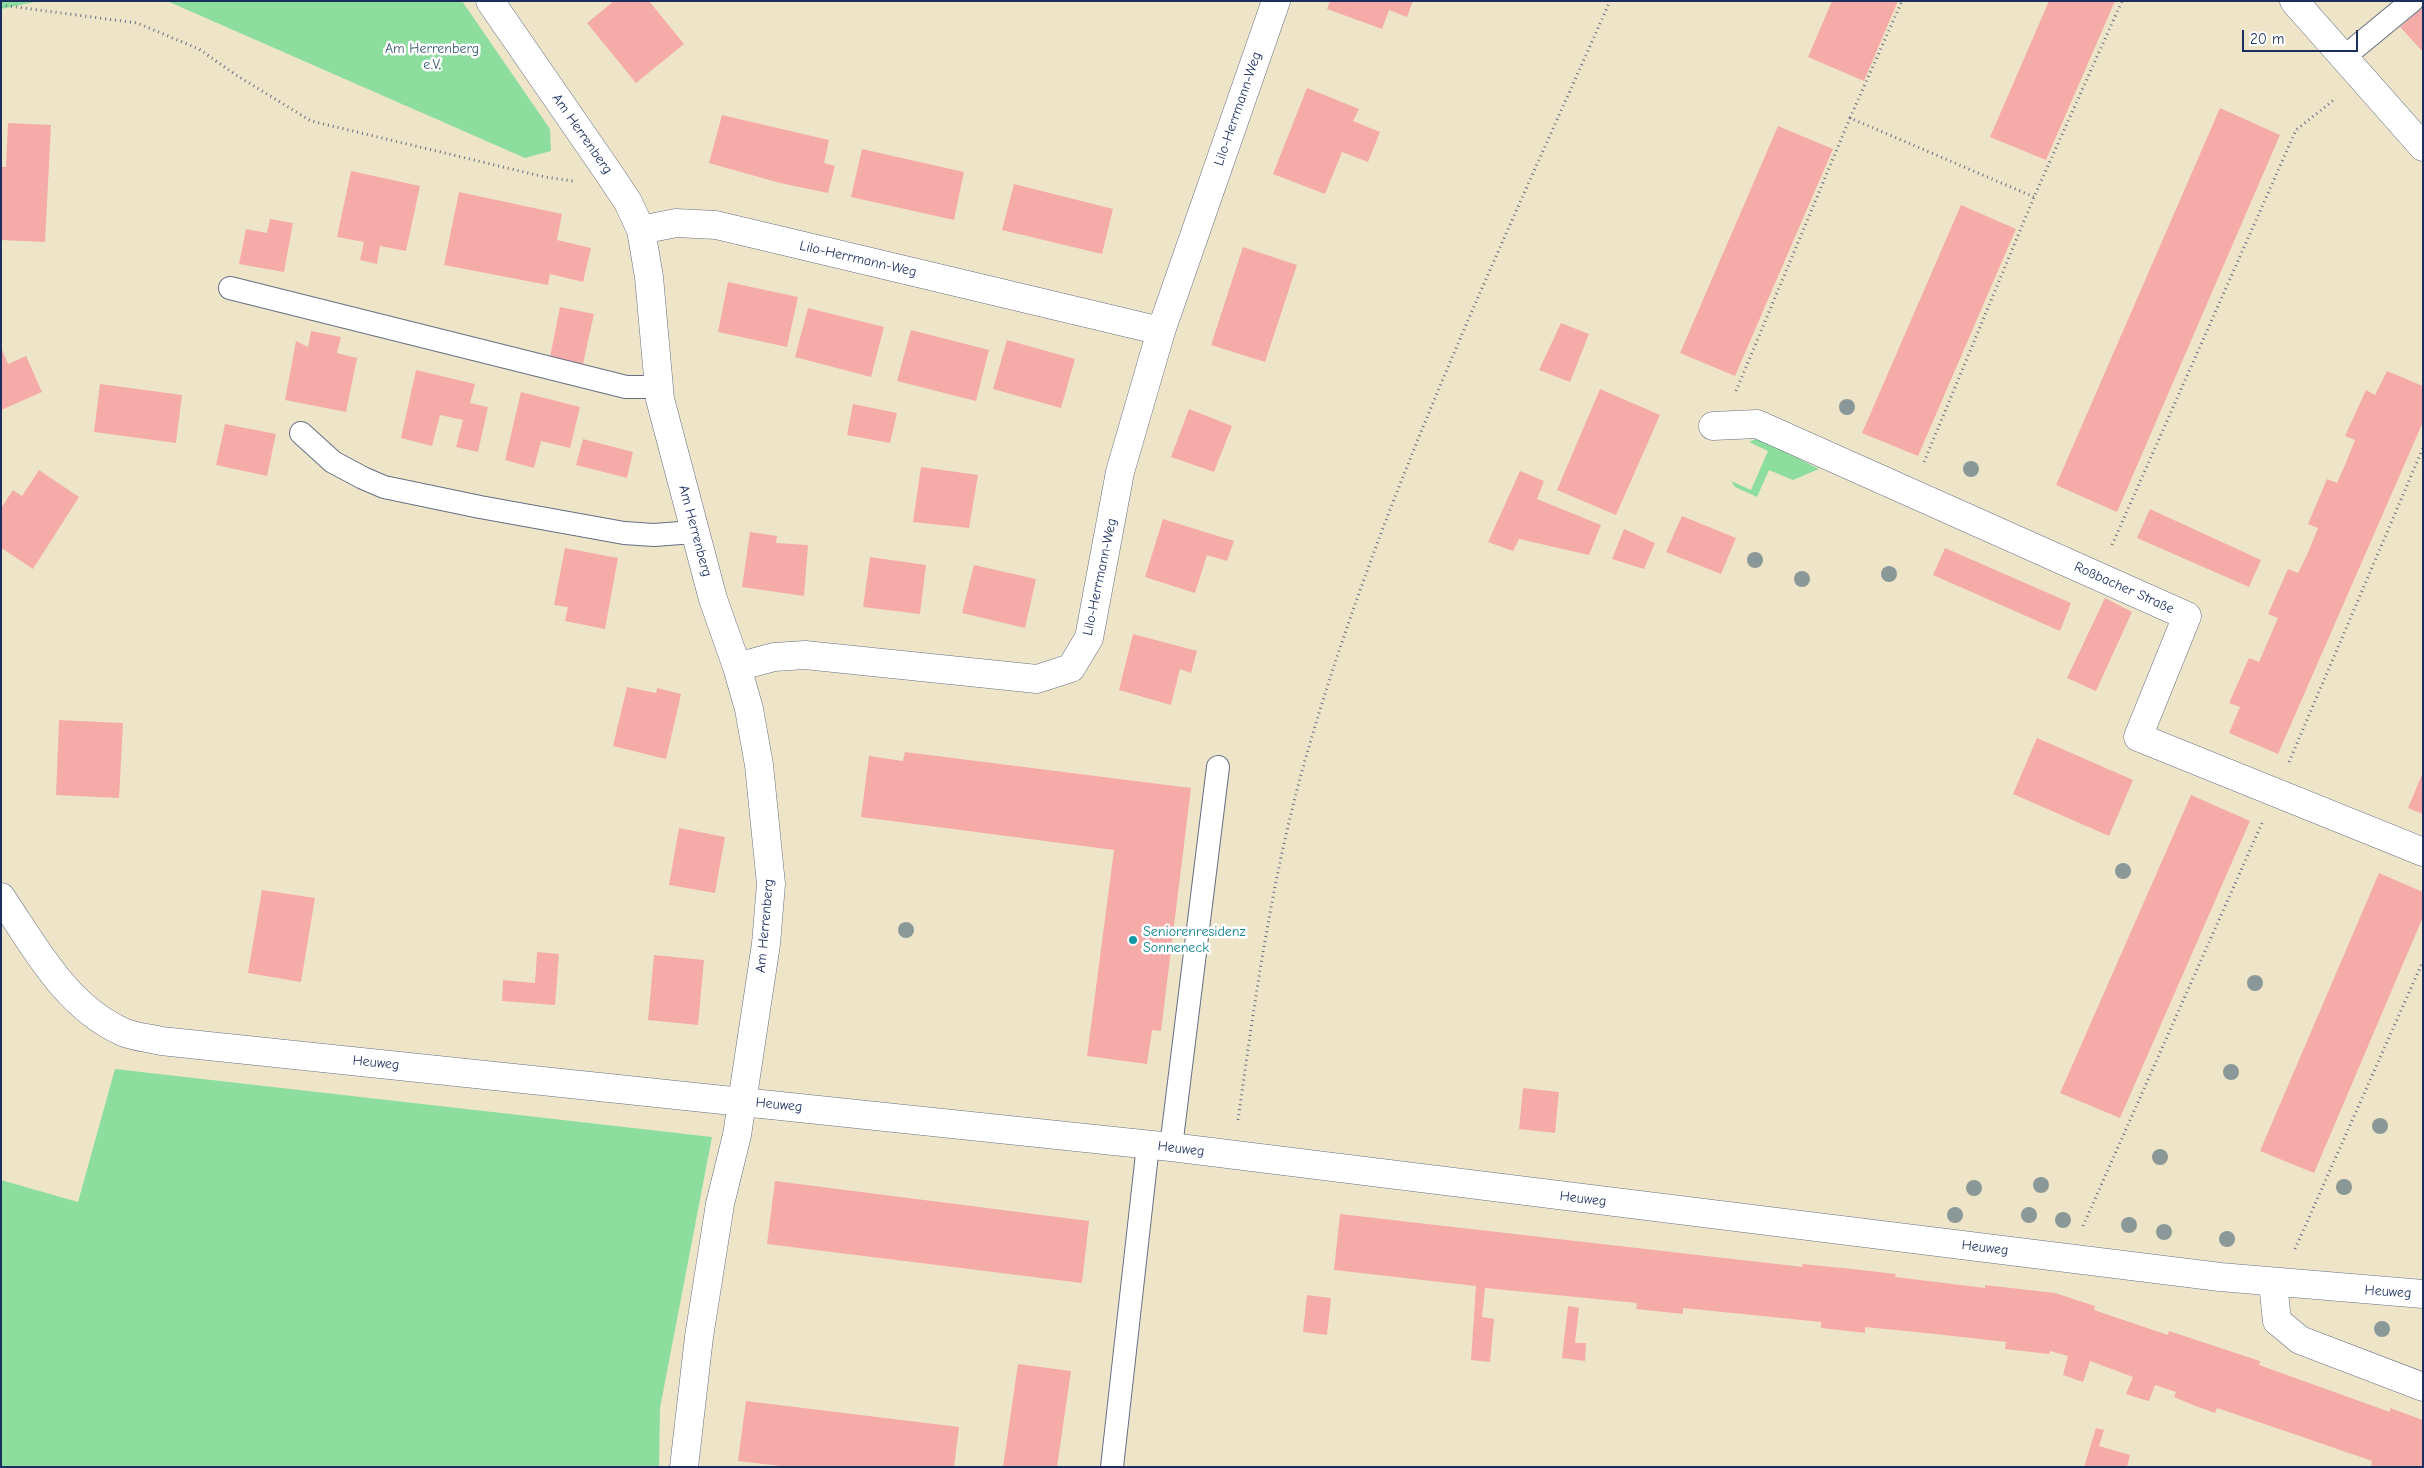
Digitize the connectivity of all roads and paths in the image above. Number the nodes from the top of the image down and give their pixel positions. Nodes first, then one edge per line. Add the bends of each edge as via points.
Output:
1 (490, 1) edge
2 (1276, 1) edge
3 (1610, 1) edge
4 (1902, 1) edge
5 (2122, 1) edge
6 (2294, 1) edge
7 (2412, 1) edge
8 (1, 5) edge
9 (2344, 57) junction
10 (2362, 79) junction
11 (1850, 118) junction
12 (2423, 147) edge
13 (608, 172) junction
14 (2034, 197) junction
15 (642, 230) junction
16 (230, 288) dead end
17 (1161, 331) junction
18 (659, 387) junction
19 (1717, 426) joint
20 (301, 433) dead end
21 (2423, 448) edge
22 (1911, 494) junction
23 (694, 532) junction
24 (2099, 576) junction
25 (738, 667) junction
26 (1218, 767) dead end
27 (2276, 793) junction
28 (2423, 852) edge
29 (1, 897) edge
30 (2423, 961) edge
31 (742, 1101) junction
32 (1160, 1146) junction
33 (1234, 1156) junction
34 (2068, 1259) junction
35 (2276, 1283) junction
36 (2423, 1294) edge
37 (2423, 1387) edge
38 (684, 1467) edge
39 (1112, 1467) edge

1 - 13 street, Am Herrenberg
2 - 17 street, Lilo-Herrmann-Weg
3 - 33 path via 1435,398 1354,604 1305,760 1286,838 1268,928
4 - 11 path
5 - 14 path
6 - 9 street
7 - 9 lane
8 - 13 path via 137,23 199,49 311,121 545,177 586,183
9 - 10 street
10 - 12 street
10 - 24 path via 2296,130
11 - 14 path
11 - 19 path
13 - 15 street, Am Herrenberg
14 - 22 path
15 - 17 street, Lilo-Herrmann-Weg via 676,223 716,225
15 - 18 street, Am Herrenberg
16 - 18 lane via 626,387
17 - 25 street, Lilo-Herrmann-Weg via 1120,472 1089,638 1071,668 1037,679 805,655 774,657
18 - 23 street, Am Herrenberg
19 - 22 street, Roßbacher Straße via 1757,424
20 - 23 lane via 333,462 384,487 624,533
21 - 27 path
22 - 24 street, Roßbacher Straße
23 - 25 street, Am Herrenberg via 713,599
24 - 27 street, Roßbacher Straße via 2187,616 2138,737
25 - 31 street, Am Herrenberg via 759,765 771,884 766,944
26 - 32 lane
27 - 28 street, Roßbacher Straße
27 - 34 path
29 - 31 street, Heuweg via 57,979 85,1009 124,1033 161,1041
30 - 35 path
31 - 32 street, Heuweg
31 - 38 street, Am Herrenberg via 706,1289
32 - 33 street, Heuweg
32 - 39 lane
33 - 34 street, Heuweg
34 - 35 street, Heuweg
35 - 36 street, Heuweg
35 - 37 street via 2277,1321 2300,1340

